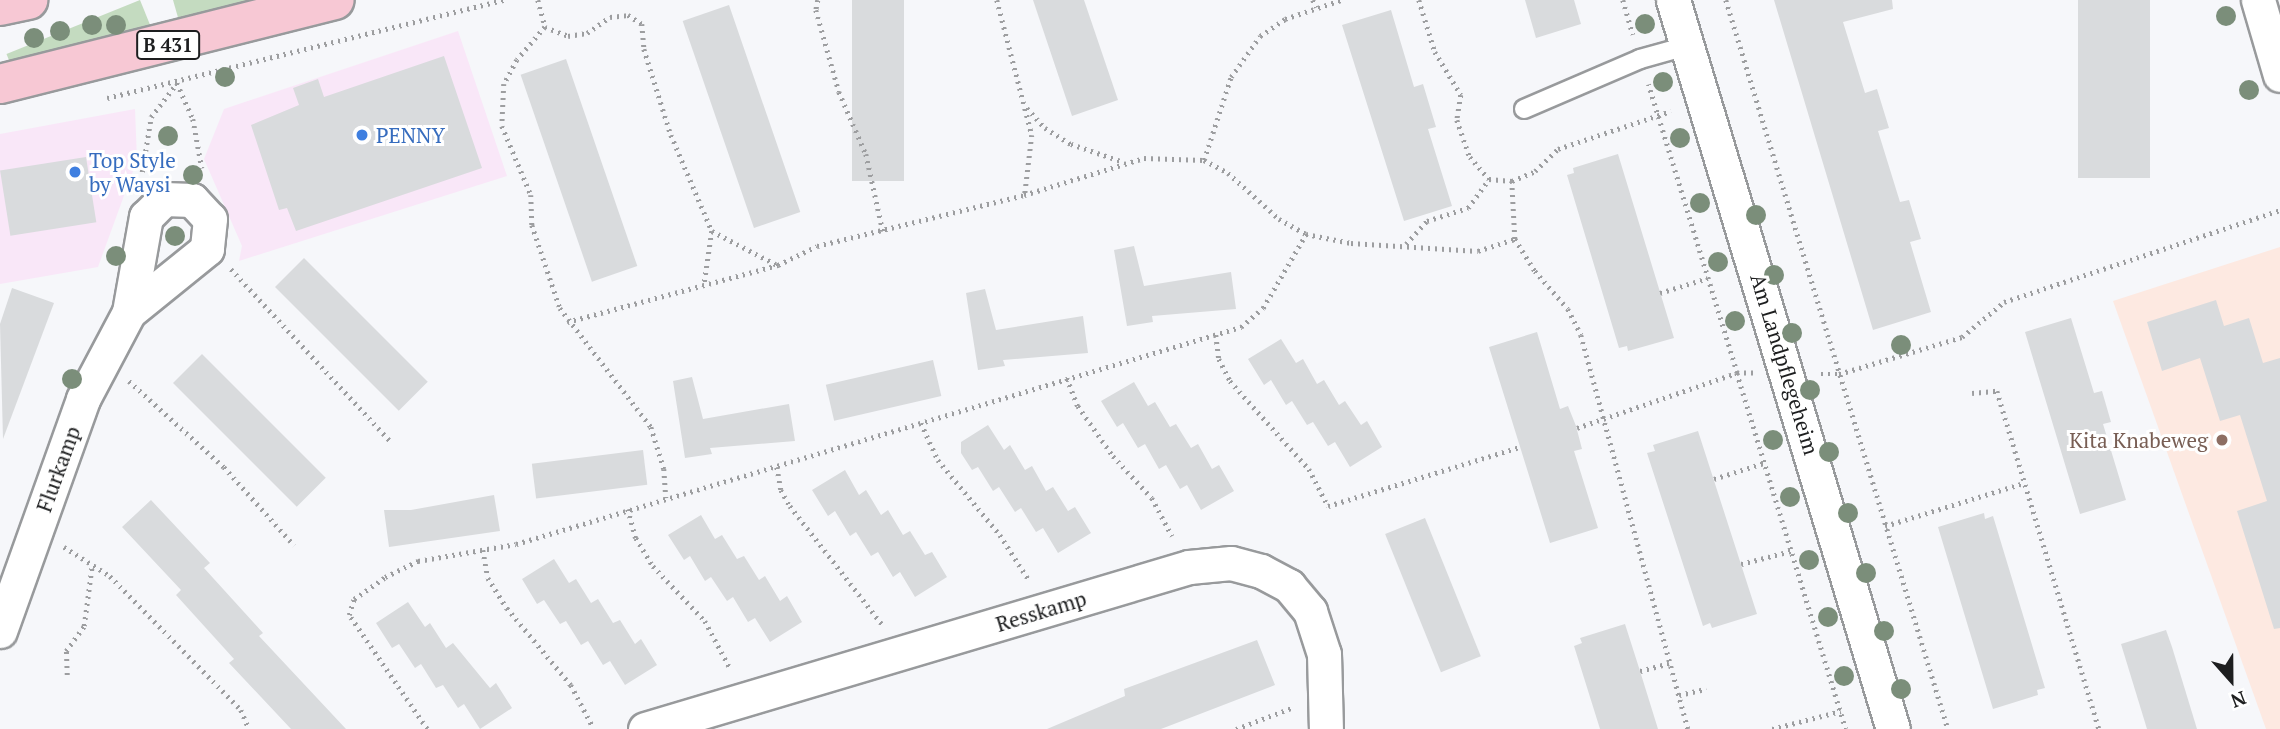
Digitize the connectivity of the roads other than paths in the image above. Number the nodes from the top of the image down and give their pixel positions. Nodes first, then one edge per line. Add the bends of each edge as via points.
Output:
1 (28, 0) edge
2 (335, 0) edge
3 (1673, 0) edge
4 (2258, 0) edge
5 (0, 6) edge
6 (1687, 46) junction
7 (2280, 75) edge
8 (0, 85) edge
9 (1524, 109) dead end
10 (129, 312) dead end
11 (0, 631) edge
12 (645, 729) edge
13 (1326, 729) edge
14 (1893, 729) edge

1 - 5 main road
2 - 8 main road, B 431
3 - 6 street, Am Landpflegeheim
4 - 7 street
6 - 9 lane via 1640,59
6 - 14 street, Am Landpflegeheim
10 - 11 street, Flurkamp via 83,399
12 - 13 street, Resskamp via 1189,567 1231,563 1261,571 1289,586 1310,611 1324,654

